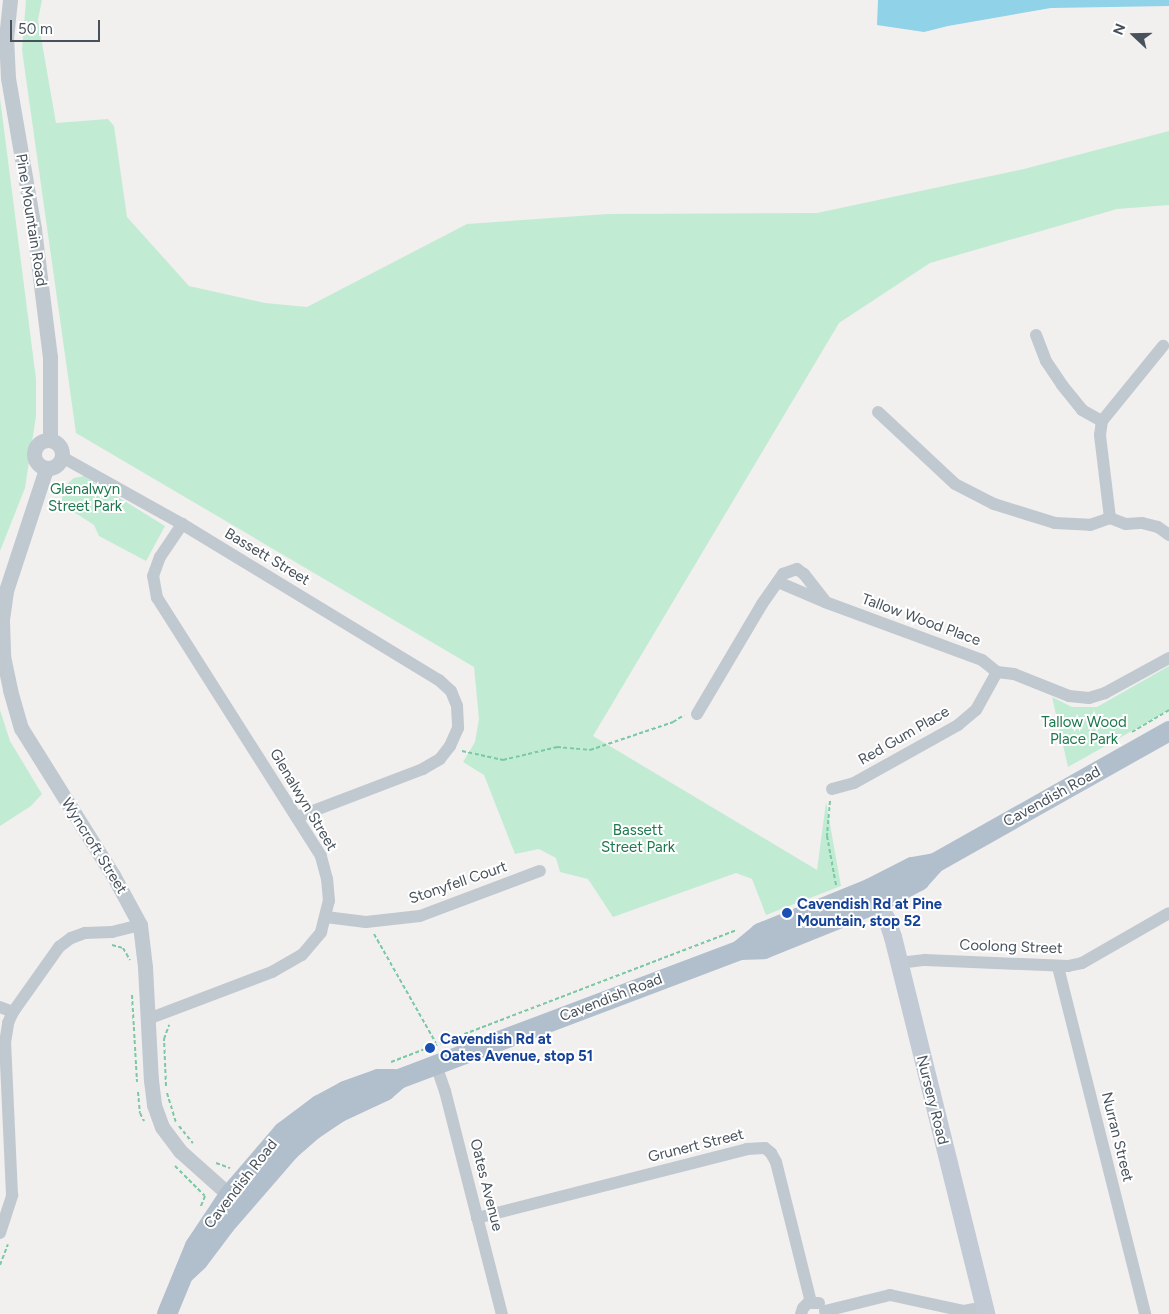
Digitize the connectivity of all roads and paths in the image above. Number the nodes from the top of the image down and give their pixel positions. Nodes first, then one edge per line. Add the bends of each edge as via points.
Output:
1 (10, 0) edge
2 (1036, 336) dead end
3 (1163, 346) dead end
4 (878, 412) dead end
5 (1102, 421) junction
6 (50, 440) junction
7 (62, 457) junction
8 (46, 469) junction
9 (1110, 518) junction
10 (182, 524) junction
11 (1169, 535) edge
12 (778, 582) junction
13 (825, 602) junction
14 (1169, 658) edge
15 (997, 672) junction
16 (1169, 710) edge
17 (697, 714) joint
18 (1169, 731) edge
19 (1127, 735) dead end
20 (450, 746) junction
21 (832, 789) joint
22 (297, 817) junction
23 (540, 871) dead end
24 (837, 890) dead end
25 (874, 896) junction
26 (1169, 913) edge
27 (326, 917) junction
28 (366, 922) junction
29 (140, 924) junction
30 (740, 929) dead end
31 (108, 945) dead end
32 (130, 960) dead end
33 (899, 963) junction
34 (1058, 967) junction
35 (132, 989) dead end
36 (0, 1007) edge
37 (14, 1012) junction
38 (148, 1019) junction
39 (167, 1023) dead end
40 (437, 1044) junction
41 (384, 1065) dead end
42 (436, 1065) junction
43 (145, 1122) dead end
44 (198, 1149) dead end
45 (210, 1158) dead end
46 (170, 1161) dead end
47 (235, 1167) dead end
48 (235, 1200) junction
49 (198, 1211) dead end
50 (477, 1218) junction
51 (5, 1234) edge
52 (0, 1265) edge
53 (811, 1302) junction
54 (985, 1310) edge
55 (826, 1313) edge
56 (167, 1314) edge
57 (502, 1314) edge
58 (800, 1314) edge
59 (1145, 1314) edge

1 - 6 street, Pine Mountain Road via 6,36 8,78 34,229 50,357
2 - 5 street via 1046,361 1062,385 1082,410
3 - 5 street
4 - 9 street via 955,484 974,495 1055,523 1090,525
5 - 9 street via 1100,435
6 - 7 street via 60,446
6 - 8 street via 39,443 34,452 36,463
7 - 8 street via 56,466
7 - 10 street, Bassett Street
8 - 29 street, Wyncroft Street via 6,591 2,621 8,682 21,728
9 - 11 street via 1126,524 1158,527
10 - 20 street, Bassett Street via 439,680 452,691 458,706 458,728
10 - 22 street, Glenalwyn Street via 160,557 153,576 156,598
12 - 13 street, Tallow Wood Place
12 - 13 street via 790,570 797,569
12 - 17 street
13 - 15 street, Tallow Wood Place via 982,660
14 - 15 street, Tallow Wood Place via 1105,693 1089,698 1069,696 1014,674
15 - 21 street, Red Gum Place via 976,710 958,725 854,783
16 - 19 path
17 - 20 path via 681,716 673,722 590,750 557,747 503,760 467,754
18 - 25 main road, Cavendish Road via 935,863 919,880
20 - 22 street via 440,759 423,769
21 - 24 path via 827,836
22 - 27 street, Glenalwyn Street via 321,856 329,901
23 - 28 street, Stonyfell Court via 420,916
25 - 33 main road, Nursery Road via 890,928
25 - 42 main road, Cavendish Road via 760,933 740,950
26 - 34 street, Coolong Street via 1082,962
27 - 28 street, Stonyfell Court
27 - 38 street, Glenalwyn Street via 320,932 302,955 280,968
28 - 40 path
29 - 37 street via 71,938 59,947
29 - 38 street, Wyncroft Street
30 - 40 path
31 - 32 path via 123,948
33 - 34 street, Coolong Street via 925,960
33 - 54 main road, Nursery Road
34 - 59 street, Nurran Street
35 - 43 path via 134,1062 140,1113
36 - 37 street
37 - 51 street via 5,1043 12,1194
38 - 48 street, Wyncroft Street via 152,1094 162,1127 180,1151
39 - 44 path via 164,1039 167,1092 176,1121
40 - 41 path
42 - 48 main road, Cavendish Road via 399,1079 378,1079 357,1086 307,1113 272,1143
42 - 50 street, Oates Avenue via 446,1091
45 - 47 path via 227,1168
46 - 49 path via 205,1196
48 - 56 main road, Cavendish Road via 192,1250
50 - 53 street, Grunert Street via 747,1149 765,1148 776,1162
50 - 57 street, Oates Avenue
51 - 52 path
53 - 55 street via 820,1304
53 - 58 street
54 - 55 street via 964,1311 890,1295

